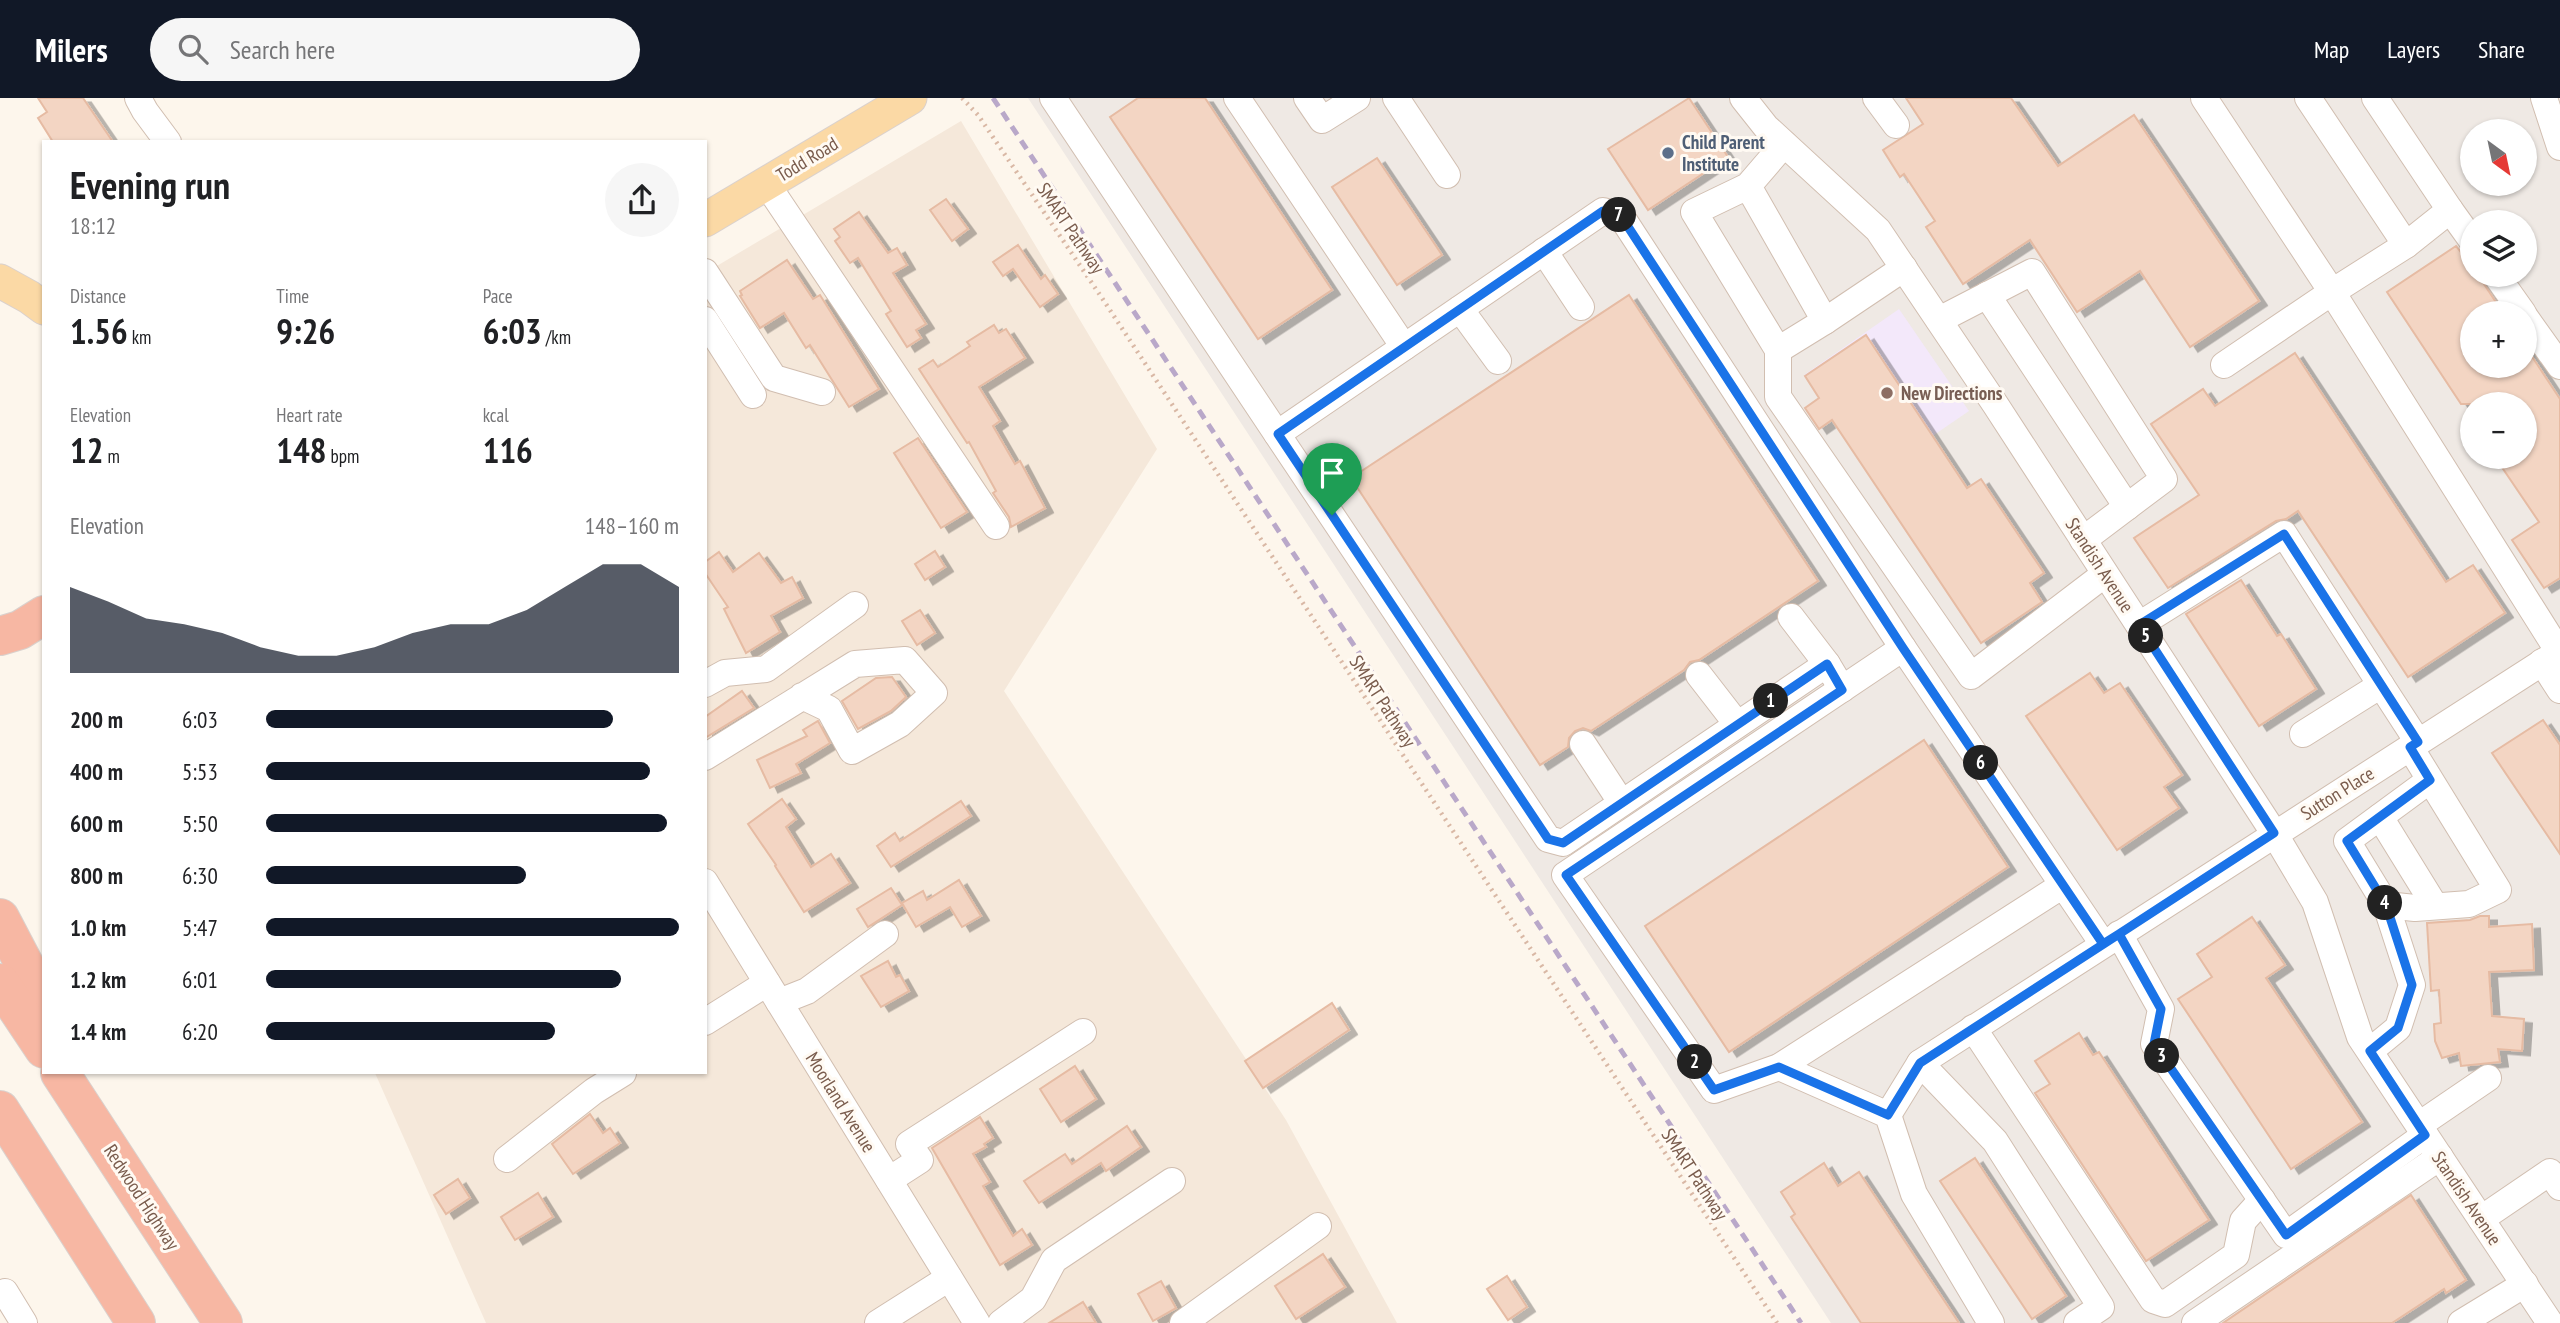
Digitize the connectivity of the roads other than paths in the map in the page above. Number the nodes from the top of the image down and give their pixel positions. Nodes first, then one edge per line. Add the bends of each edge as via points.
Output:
1 (138, 98) edge
2 (1053, 98) edge
3 (1237, 98) edge
4 (1307, 98) edge
5 (1357, 98) edge
6 (1396, 98) edge
7 (1743, 98) edge
8 (1876, 98) edge
9 (2204, 98) edge
10 (2308, 98) edge
11 (2375, 98) edge
12 (2543, 98) edge
13 (894, 102) edge
14 (1896, 125) dead end
15 (167, 140) edge
16 (1784, 144) junction
17 (2560, 147) edge
18 (1447, 175) dead end
19 (766, 183) junction
20 (1748, 186) junction
21 (2450, 210) junction
22 (707, 219) edge
23 (2460, 224) edge
24 (2406, 244) junction
25 (1544, 251) junction
26 (1904, 268) junction
27 (707, 275) edge
28 (0, 281) edge
29 (2332, 292) junction
30 (1987, 295) junction
31 (42, 307) edge
32 (1581, 307) dead end
33 (1460, 309) junction
34 (1939, 320) junction
35 (1825, 321) junction
36 (707, 323) edge
37 (2537, 333) edge
38 (1404, 347) junction
39 (1778, 350) junction
40 (1498, 361) dead end
41 (2224, 365) dead end
42 (2560, 366) edge
43 (822, 392) dead end
44 (753, 395) dead end
45 (1278, 434) junction
46 (2127, 507) junction
47 (996, 526) dead end
48 (2083, 540) junction
49 (2105, 574) junction
50 (855, 605) dead end
51 (1791, 617) dead end
52 (2139, 625) junction
53 (1903, 648) junction
54 (2554, 655) edge
55 (1827, 664) junction
56 (1699, 675) dead end
57 (707, 683) edge
58 (2381, 685) junction
59 (1842, 690) junction
60 (2560, 690) edge
61 (802, 696) junction
62 (1737, 724) junction
63 (2303, 734) dead end
64 (1583, 744) dead end
65 (2414, 745) junction
66 (707, 756) edge
67 (2430, 780) junction
68 (1621, 802) junction
69 (2380, 817) junction
70 (2274, 833) junction
71 (707, 885) edge
72 (2063, 885) junction
73 (2386, 905) junction
74 (2435, 906) junction
75 (0, 918) edge
76 (885, 934) dead end
77 (2111, 939) junction
78 (0, 983) edge
79 (773, 993) junction
80 (42, 998) edge
81 (707, 1020) edge
82 (1973, 1028) junction
83 (1083, 1032) dead end
84 (42, 1046) edge
85 (2370, 1051) junction
86 (1920, 1063) junction
87 (1779, 1067) junction
88 (61, 1074) edge
89 (82, 1074) edge
90 (621, 1074) edge
91 (2488, 1078) dead end
92 (0, 1110) edge
93 (1888, 1115) junction
94 (2428, 1139) junction
95 (0, 1154) edge
96 (507, 1159) dead end
97 (2557, 1175) edge
98 (889, 1180) junction
99 (1172, 1181) dead end
100 (2262, 1200) junction
101 (156, 1218) junction
102 (2481, 1219) junction
103 (1318, 1226) dead end
104 (949, 1278) junction
105 (2525, 1284) junction
106 (3, 1293) edge
107 (24, 1323) edge
108 (130, 1323) edge
109 (136, 1323) edge
110 (223, 1323) edge
111 (878, 1323) edge
112 (977, 1323) edge
113 (1001, 1323) edge
114 (1183, 1323) edge
115 (1991, 1323) edge
116 (2077, 1323) edge
117 (2195, 1323) edge
118 (2461, 1323) edge
119 (2550, 1323) edge

1 - 15 street
2 - 45 street
3 - 38 street
4 - 5 street via 1322,120
6 - 18 street
7 - 16 street, Standish Avenue
8 - 14 street
9 - 29 street
10 - 24 street
11 - 21 street
12 - 17 street
13 - 19 main road, Todd Road
16 - 20 street
16 - 26 street, Standish Avenue via 1878,230
19 - 22 main road, Todd Road
19 - 47 street
20 - 35 street
20 - 39 street via 1694,212
21 - 23 street
21 - 24 street
24 - 29 street
25 - 32 street
25 - 33 street
25 - 53 street via 1603,211 1621,216
26 - 34 street, Standish Avenue
26 - 35 street
27 - 43 street via 774,378
28 - 31 main road
29 - 41 street
29 - 54 street
30 - 34 street
30 - 46 street
30 - 46 street via 2032,272 2164,479
33 - 38 street
33 - 40 street
34 - 48 street, Standish Avenue
35 - 39 street
36 - 44 street
37 - 42 street
38 - 45 street
39 - 49 street via 1778,397 1972,676
45 - 68 street via 1548,839 1563,843
46 - 48 street
48 - 49 street, Standish Avenue
49 - 52 street, Standish Avenue
50 - 57 street via 766,668 725,673
51 - 55 street
52 - 58 street via 2284,534
52 - 70 street, Standish Avenue
53 - 59 street
53 - 72 street
54 - 60 street
54 - 65 street, Sutton Place
55 - 59 street
55 - 62 street
56 - 62 street
58 - 63 street
58 - 65 street
59 - 87 street via 1566,875 1714,1090
61 - 61 street via 855,664 905,660 934,692 900,724 852,751 829,709
61 - 66 street
62 - 68 street
64 - 68 street
65 - 67 street
65 - 70 street, Sutton Place
67 - 69 street
67 - 74 street via 2498,890 2469,904
69 - 73 street via 2347,841
69 - 74 street
70 - 77 street, Sutton Place
70 - 85 street, Standish Avenue via 2315,902 2360,1037
71 - 79 street, Moorland Avenue
72 - 77 street
72 - 87 street
73 - 74 street
73 - 85 street via 2412,985 2398,1028
75 - 80 highway
76 - 79 street via 807,991
77 - 82 street, Sutton Place
77 - 100 street via 2161,1009 2154,1044
78 - 84 highway
79 - 81 street
79 - 98 street, Moorland Avenue
82 - 86 street, Sutton Place
82 - 100 street via 2153,1300 2165,1304 2236,1255 2244,1221
83 - 98 street via 909,1144 920,1160
85 - 94 street, Standish Avenue
86 - 93 street, Sutton Place
86 - 116 street via 1994,1142 2101,1307
87 - 93 street
88 - 101 highway, Redwood Highway
89 - 101 highway
90 - 96 street
91 - 94 street
92 - 109 highway
93 - 115 street via 1914,1194
94 - 100 street via 2286,1235
94 - 102 street, Standish Avenue
94 - 117 street
95 - 108 highway
97 - 102 street
98 - 104 street, Moorland Avenue
99 - 113 street via 1054,1260 1032,1299
101 - 110 highway, Redwood Highway
102 - 105 street, Standish Avenue
103 - 114 street
104 - 111 street
104 - 112 street, Moorland Avenue
105 - 118 street
105 - 119 street, Standish Avenue
106 - 107 street

